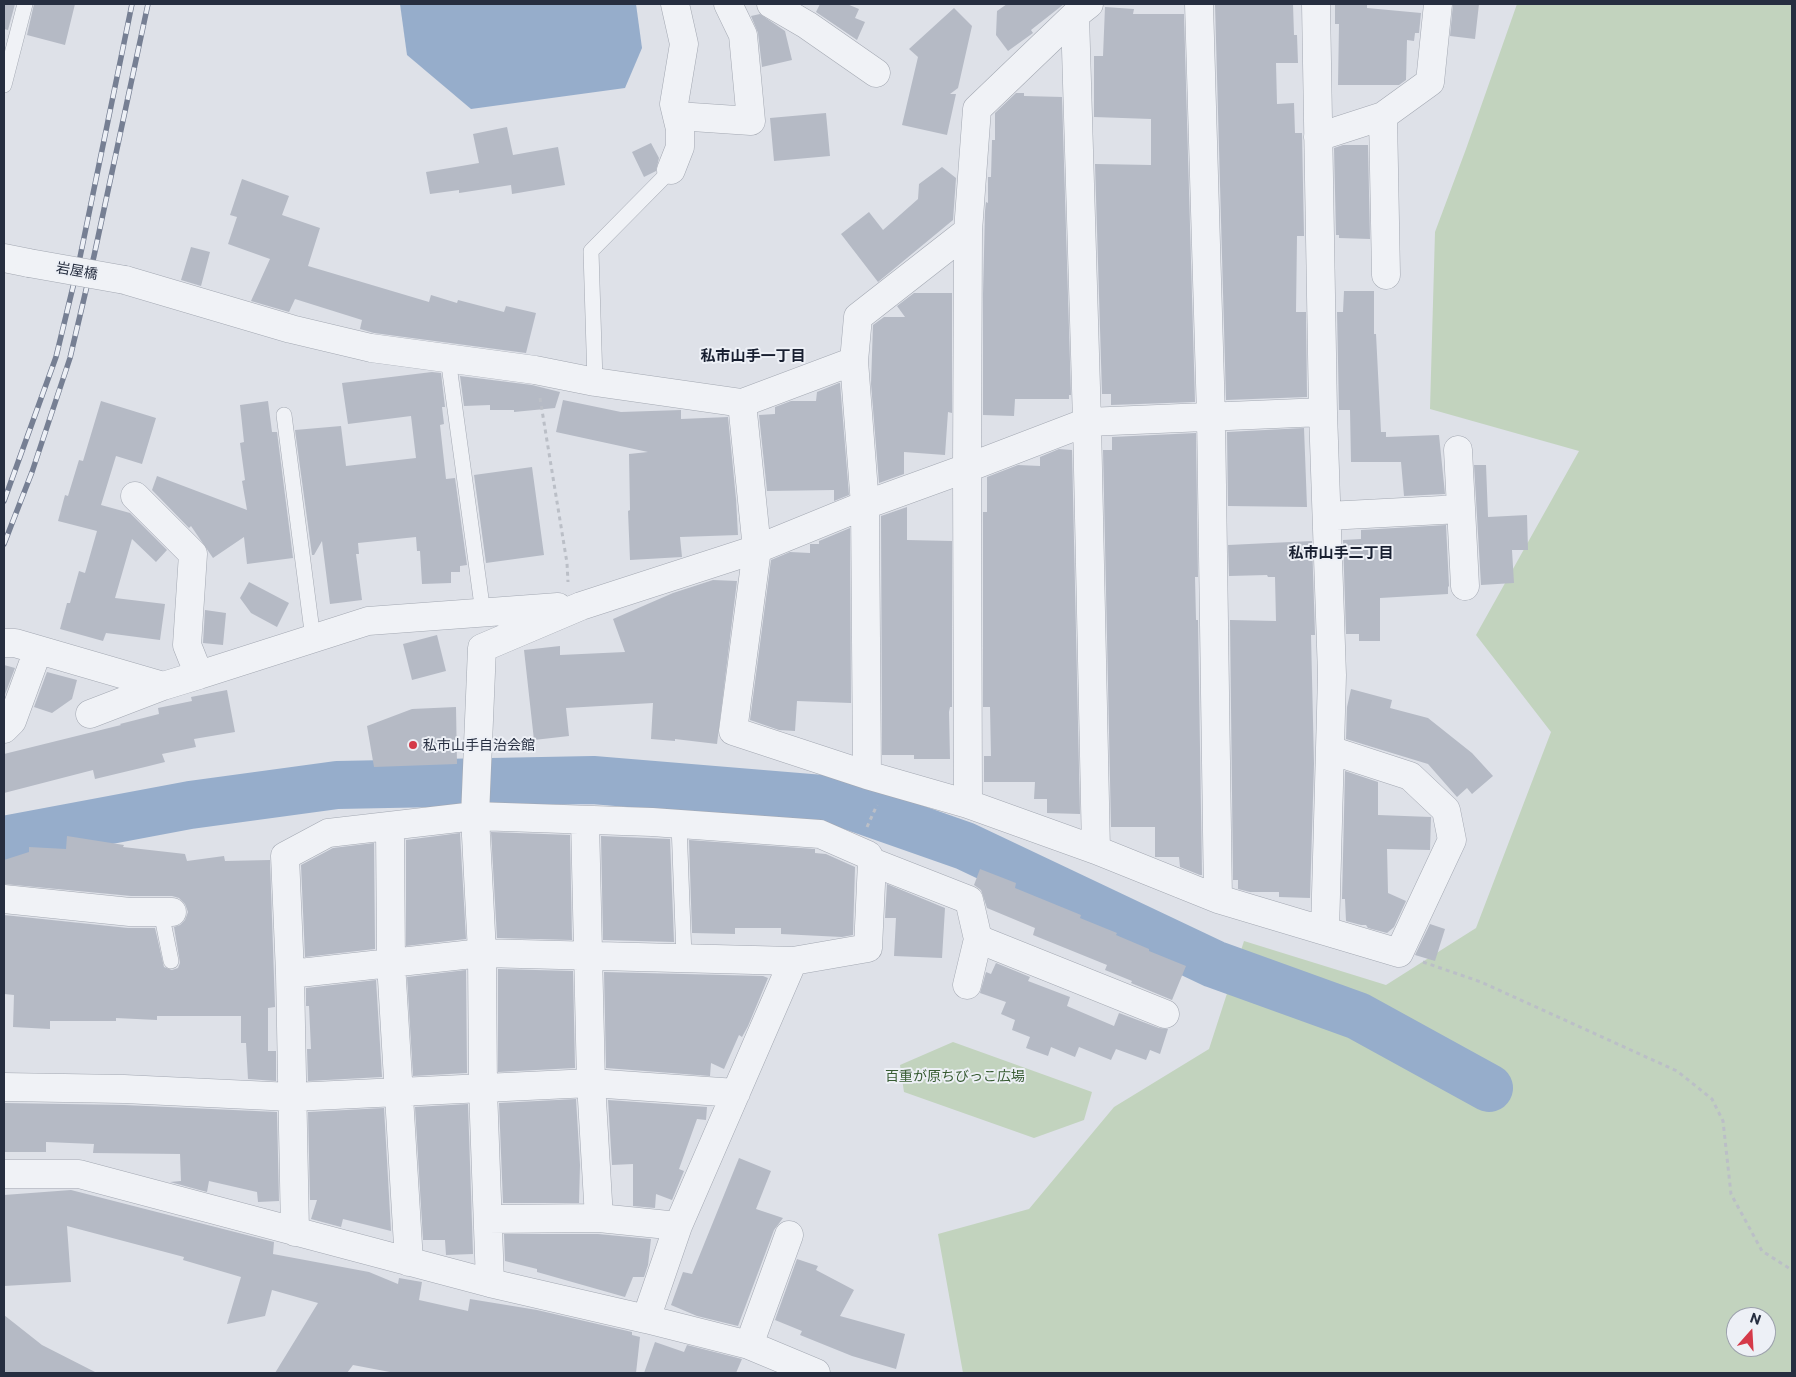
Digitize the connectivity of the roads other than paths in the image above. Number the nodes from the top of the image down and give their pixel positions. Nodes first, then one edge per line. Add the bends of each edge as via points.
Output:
1 (25, 4) edge
2 (675, 4) edge
3 (728, 4) edge
4 (771, 4) edge
5 (1199, 4) edge
6 (1316, 4) edge
7 (1438, 4) edge
8 (1082, 9) edge
9 (876, 73) dead end
10 (4, 85) edge
11 (677, 116) junction
12 (1383, 116) junction
13 (1318, 136) junction
14 (670, 170) joint
15 (968, 231) junction
16 (17, 260) edge
17 (1386, 275) dead end
18 (448, 358) junction
19 (854, 361) junction
20 (595, 382) junction
21 (742, 403) junction
22 (1323, 412) junction
23 (284, 415) dead end
24 (1211, 417) junction
25 (1087, 422) junction
26 (1458, 450) dead end
27 (967, 468) junction
28 (135, 496) dead end
29 (865, 504) junction
30 (1461, 509) junction
31 (1327, 516) junction
32 (757, 549) junction
33 (1465, 586) dead end
34 (575, 606) junction
35 (483, 613) junction
36 (313, 639) junction
37 (4, 643) edge
38 (38, 650) junction
39 (199, 675) junction
40 (163, 686) junction
41 (90, 714) dead end
42 (4, 729) edge
43 (1330, 750) junction
44 (867, 774) junction
45 (968, 804) junction
46 (476, 816) junction
47 (585, 820) junction
48 (679, 824) junction
49 (390, 826) junction
50 (1096, 850) junction
51 (872, 862) junction
52 (1218, 899) junction
53 (4, 900) edge
54 (166, 912) joint
55 (1325, 931) junction
56 (978, 939) junction
57 (482, 953) junction
58 (588, 955) junction
59 (684, 958) junction
60 (171, 961) dead end
61 (793, 961) junction
62 (391, 963) junction
63 (290, 974) junction
64 (968, 985) dead end
65 (1165, 1014) dead end
66 (591, 1084) junction
67 (4, 1087) edge
68 (483, 1089) junction
69 (399, 1092) junction
70 (736, 1093) junction
71 (292, 1097) junction
72 (4, 1174) edge
73 (599, 1218) junction
74 (488, 1219) junction
75 (678, 1226) junction
76 (296, 1232) junction
77 (789, 1235) dead end
78 (408, 1262) junction
79 (490, 1283) junction
80 (646, 1319) junction
81 (749, 1345) junction
82 (816, 1373) edge

1 - 10 lane
2 - 11 street via 684,44 674,104
3 - 11 street via 743,35 751,121
4 - 9 street
5 - 24 street
6 - 13 street
7 - 12 street via 1430,82
8 - 15 street via 977,109
8 - 25 street
11 - 14 street via 680,147
12 - 13 street
12 - 17 street
13 - 22 street
14 - 20 lane via 591,251
15 - 19 street via 858,317
15 - 27 street
16 - 18 street, 岩屋橋, bridge via 125,280 291,329 372,348
18 - 20 street, 岩屋橋
18 - 35 lane
19 - 21 street
19 - 29 street
20 - 21 street, 岩屋橋
21 - 32 street
22 - 24 street
22 - 31 street
23 - 36 lane
24 - 25 street
24 - 52 street
25 - 27 street
25 - 50 street
26 - 30 street
27 - 29 street
27 - 45 street
28 - 39 street via 194,554 187,645
29 - 32 street
29 - 44 street
30 - 31 street
30 - 33 street
31 - 43 street via 1332,675
32 - 34 street
32 - 44 street via 733,731
34 - 35 street
34 - 46 street via 482,648
35 - 36 street via 368,621
36 - 39 street
37 - 38 street
38 - 40 street
38 - 42 street via 12,721
39 - 40 street
40 - 41 street
43 - 55 street
43 - 55 street via 1410,776 1446,810 1452,840 1399,953
44 - 45 street
45 - 50 street
46 - 47 street
46 - 49 street
46 - 57 street
47 - 48 street
47 - 58 street
48 - 51 street via 820,834 868,855
48 - 59 lane
49 - 62 street
49 - 63 street via 328,833 285,856
50 - 52 street
51 - 56 street via 969,900
51 - 61 street via 868,948
52 - 55 street
53 - 54 street via 130,912
54 - 60 lane
56 - 64 street
56 - 65 street
57 - 58 street
57 - 62 street
57 - 68 street
58 - 59 street
58 - 66 street
59 - 61 street
61 - 70 street
62 - 63 street
62 - 69 street
63 - 71 street
66 - 68 street
66 - 70 street
66 - 73 street
67 - 71 street
68 - 69 street
68 - 74 street
69 - 71 street
69 - 78 street
70 - 75 street
71 - 76 street
72 - 76 street via 79,1174
73 - 74 street
73 - 75 street
74 - 79 street
75 - 80 street
76 - 78 street
77 - 81 street
78 - 79 street
79 - 80 street
80 - 81 street
81 - 82 street

